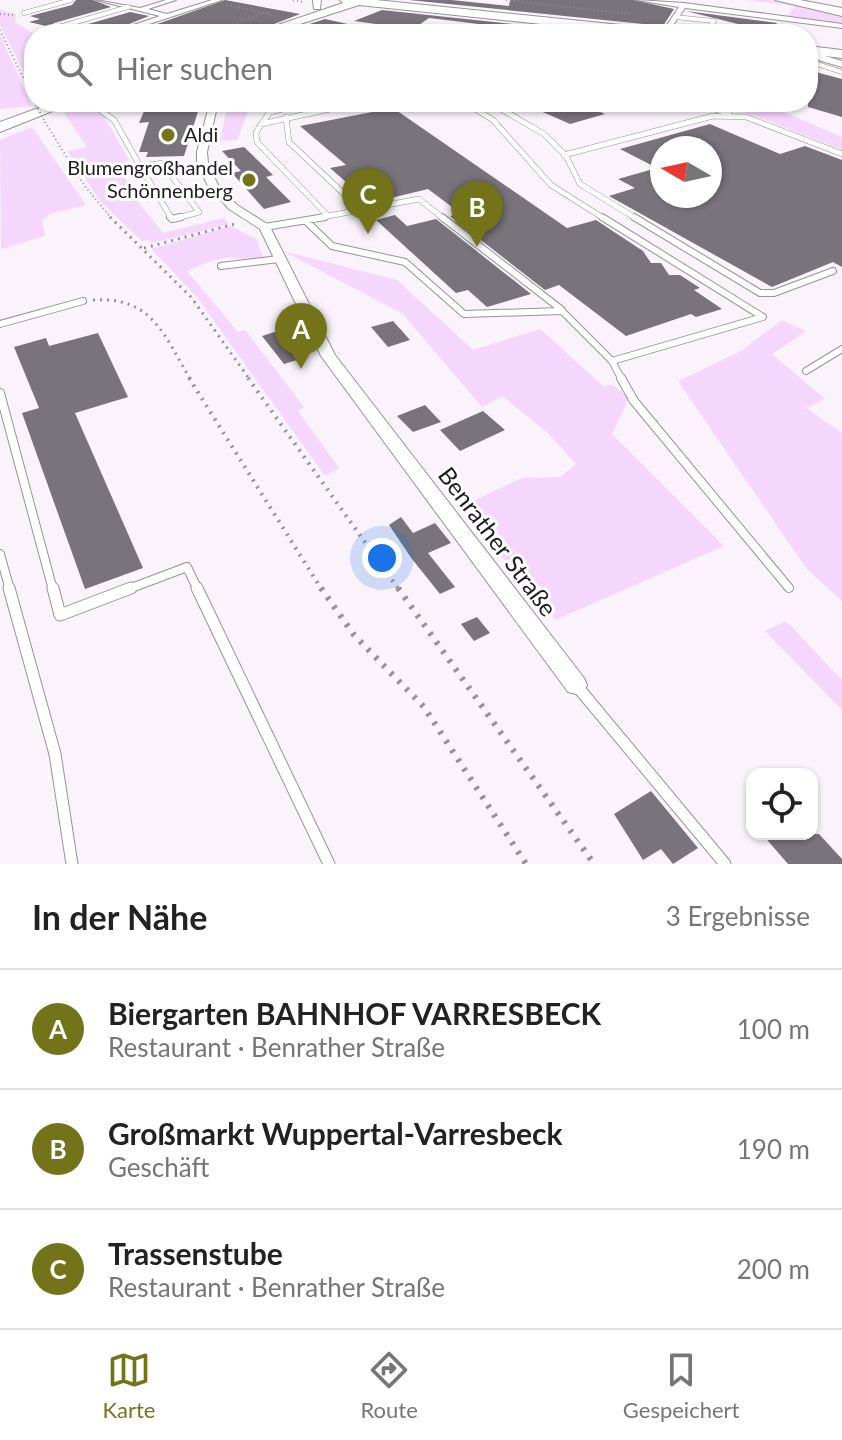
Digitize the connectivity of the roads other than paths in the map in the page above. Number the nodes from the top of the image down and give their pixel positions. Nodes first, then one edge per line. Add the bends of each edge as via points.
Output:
1 (71, 0) edge
2 (99, 0) edge
3 (173, 0) edge
4 (640, 0) edge
5 (781, 0) edge
6 (790, 0) edge
7 (815, 0) edge
8 (216, 1) edge
9 (355, 1) edge
10 (382, 2) edge
11 (317, 4) edge
12 (334, 5) edge
13 (684, 5) junction
14 (128, 7) junction
15 (842, 9) edge
16 (140, 10) junction
17 (24, 13) dead end
18 (168, 16) junction
19 (675, 17) junction
20 (69, 24) edge
21 (143, 24) edge
22 (278, 24) edge
23 (284, 24) edge
24 (580, 24) edge
25 (672, 24) edge
26 (712, 24) edge
27 (842, 26) edge
28 (818, 53) edge
29 (842, 54) edge
30 (818, 56) edge
31 (818, 64) edge
32 (842, 64) edge
33 (842, 72) edge
34 (41, 112) edge
35 (109, 112) edge
36 (212, 112) edge
37 (270, 112) edge
38 (311, 112) edge
39 (480, 112) edge
40 (509, 112) edge
41 (726, 112) edge
42 (737, 115) junction
43 (286, 117) junction
44 (261, 124) junction
45 (0, 127) edge
46 (842, 154) edge
47 (564, 155) junction
48 (140, 166) junction
49 (203, 166) junction
50 (167, 170) junction
51 (360, 209) junction
52 (328, 216) junction
53 (306, 221) junction
54 (257, 223) junction
55 (279, 259) junction
56 (221, 266) dead end
57 (833, 271) dead end
58 (83, 301) road end
59 (562, 311) junction
60 (0, 324) edge
61 (842, 349) edge
62 (612, 361) junction
63 (806, 371) dead end
64 (0, 393) edge
65 (0, 554) edge
66 (789, 588) dead end
67 (576, 685) joint
68 (72, 864) edge
69 (329, 864) edge
70 (725, 864) edge

1 - 17 lane
2 - 14 street
3 - 16 street
4 - 13 street
5 - 15 highway
6 - 15 highway
7 - 15 highway
8 - 18 street
9 - 10 main road
9 - 12 main road
10 - 12 main road
10 - 24 main road
11 - 12 main road
11 - 22 main road
12 - 23 main road
13 - 19 street
13 - 27 street
14 - 16 street
14 - 20 lane
16 - 18 street
18 - 21 street
19 - 25 street
19 - 26 lane
28 - 29 main road
30 - 32 street
31 - 33 lane
34 - 45 main road
35 - 48 lane
36 - 49 street
37 - 44 lane
38 - 43 lane
39 - 62 lane via 551,185 763,317
40 - 47 lane via 540,128
41 - 42 lane
42 - 46 lane
42 - 47 lane via 713,116
43 - 44 lane
43 - 51 lane via 289,142
44 - 52 lane via 257,142
47 - 57 lane via 580,184 760,293 774,293
48 - 50 lane via 165,163
48 - 50 lane via 172,219 199,212
49 - 50 lane
49 - 54 street, Benrather Straße via 215,187
51 - 52 lane
51 - 59 lane via 419,199
52 - 53 lane
53 - 54 lane
53 - 59 lane via 332,246 405,262 464,314
54 - 55 street, Benrather Straße
55 - 56 lane
55 - 67 street, Benrather Straße via 328,356
58 - 60 lane
59 - 62 lane
61 - 63 lane
62 - 66 lane via 634,401
64 - 69 lane via 60,615 187,567
65 - 68 lane via 55,754
67 - 70 lane, Benrather Straße

